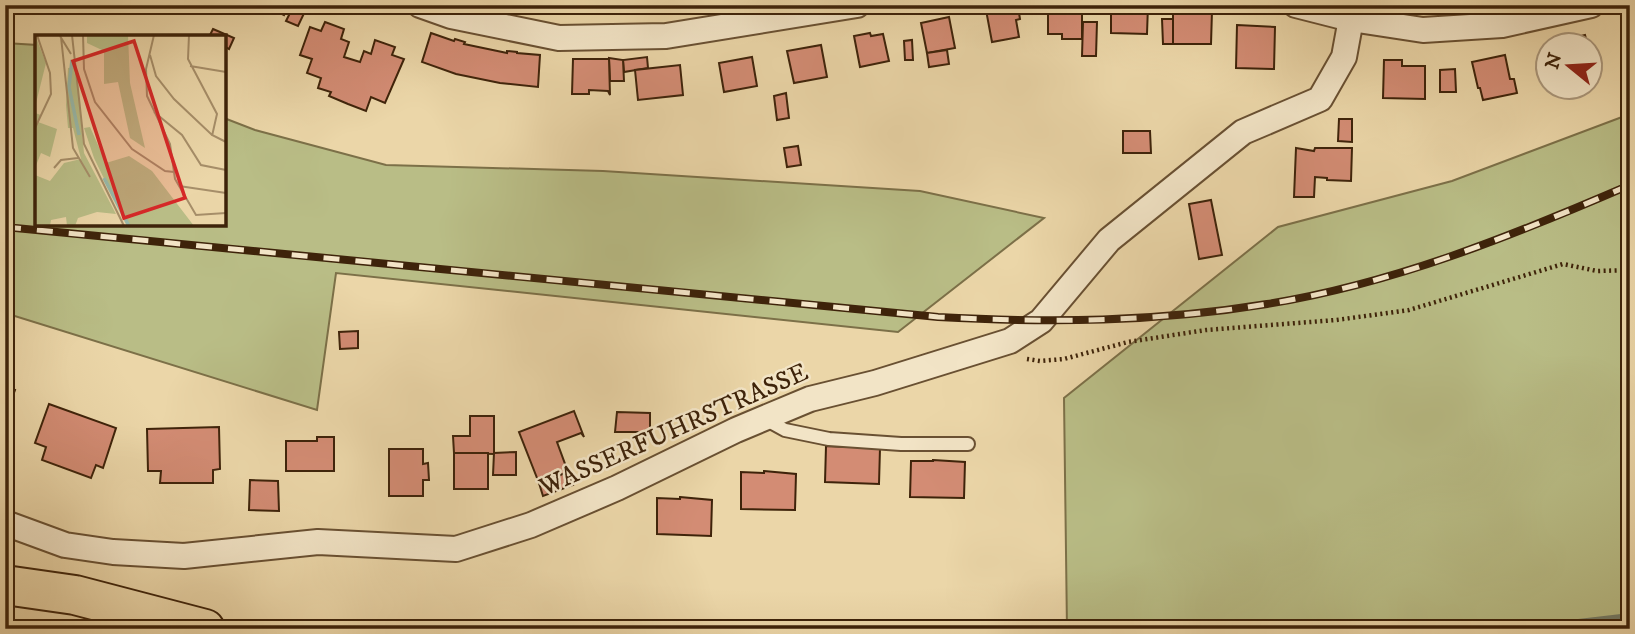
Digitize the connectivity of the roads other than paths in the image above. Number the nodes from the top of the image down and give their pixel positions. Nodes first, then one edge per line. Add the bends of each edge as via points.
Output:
1 (420, 5) edge
2 (857, 5) edge
3 (1296, 5) edge
4 (1591, 5) edge
5 (1506, 15) edge
6 (734, 16) edge
7 (1351, 19) junction
8 (764, 419) junction
9 (968, 443) dead end
10 (5, 523) edge
11 (5, 585) edge
12 (205, 629) edge

1 - 6 street via 559,38 666,36
2 - 6 street
3 - 7 street
4 - 5 street
5 - 7 street via 1423,30
7 - 8 street, WASSERFUHRSTRASSE via 1344,57 1320,99 1243,132 1109,240 1041,321 1010,341 810,399
8 - 9 lane via 785,430 829,439
8 - 10 street, WASSERFUHRSTRASSE via 544,520 456,549 318,542 184,556 113,552 65,545
11 - 12 main road via 75,595

